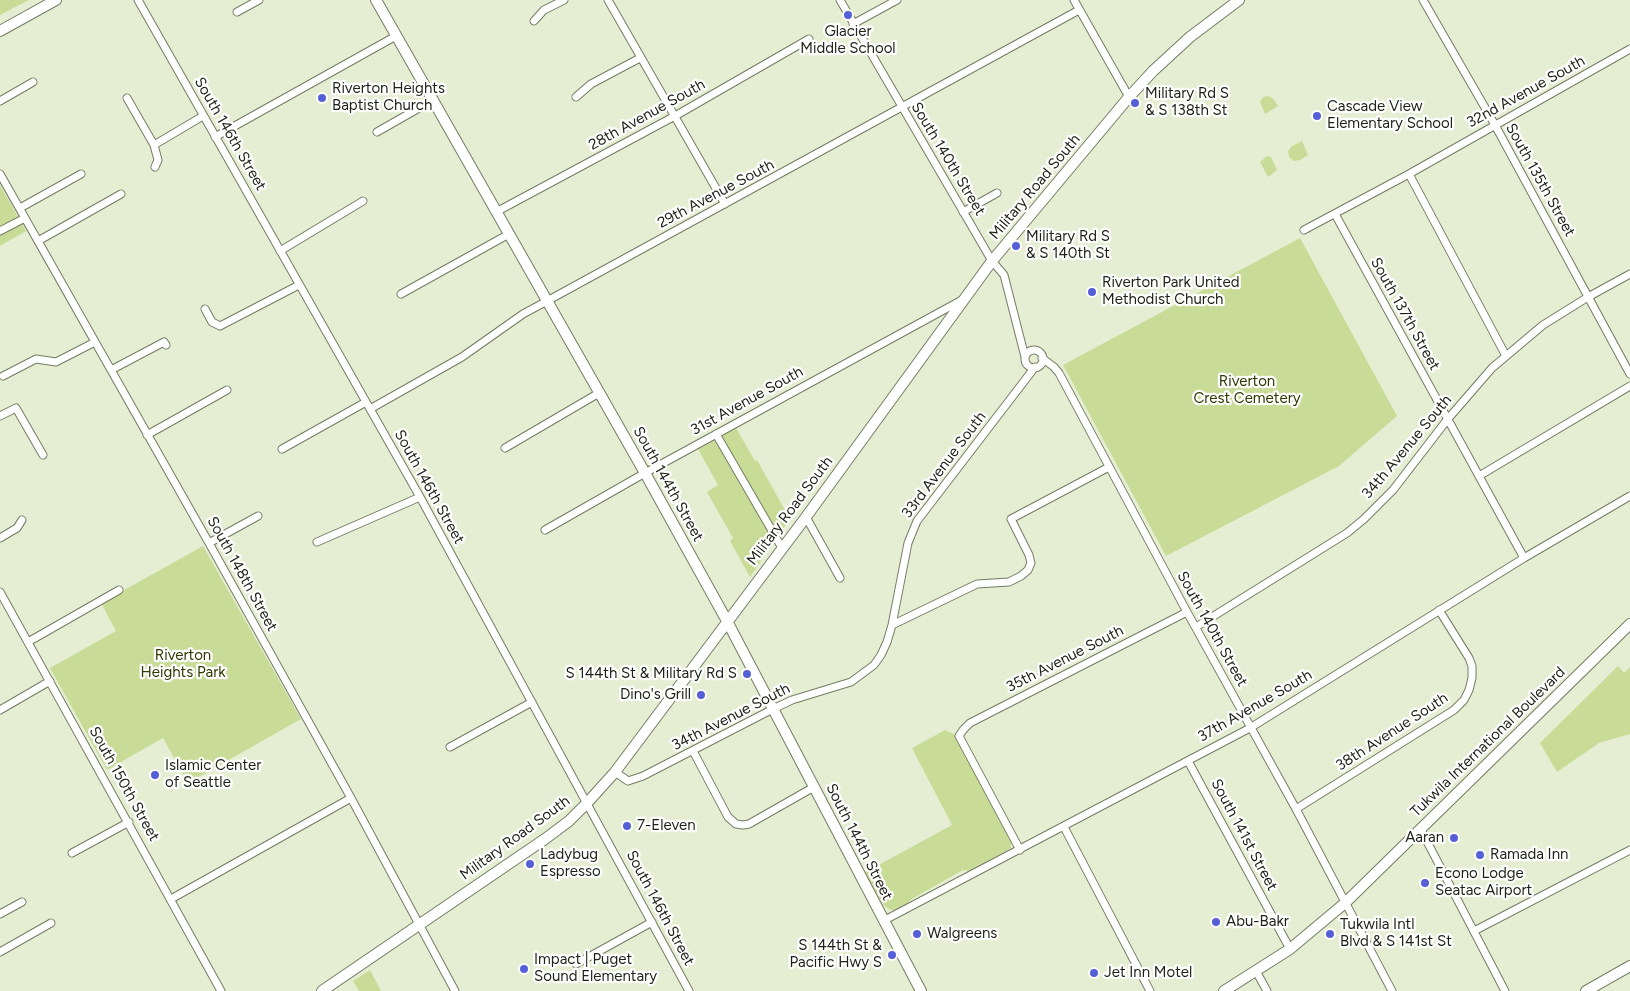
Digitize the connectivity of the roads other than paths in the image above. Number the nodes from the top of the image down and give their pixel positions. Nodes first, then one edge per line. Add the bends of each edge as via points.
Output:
1 (56, 0) edge
2 (138, 0) edge
3 (259, 0) edge
4 (376, 0) edge
5 (564, 0) edge
6 (608, 0) edge
7 (840, 0) edge
8 (897, 0) edge
9 (1074, 0) edge
10 (1239, 0) edge
11 (1423, 0) edge
12 (1079, 10) junction
13 (237, 12) dead end
14 (534, 21) dead end
15 (853, 24) junction
16 (0, 31) edge
17 (396, 36) junction
18 (809, 39) dead end
19 (1630, 49) edge
20 (640, 58) junction
21 (33, 82) dead end
22 (576, 97) dead end
23 (1129, 97) junction
24 (127, 98) dead end
25 (433, 100) junction
26 (0, 101) edge
27 (902, 108) junction
28 (203, 116) junction
29 (675, 116) junction
30 (1495, 125) junction
31 (376, 132) dead end
32 (215, 137) junction
33 (154, 144) junction
34 (155, 166) dead end
35 (0, 174) edge
36 (81, 174) dead end
37 (1409, 174) junction
38 (997, 193) dead end
39 (121, 194) dead end
40 (363, 201) dead end
41 (725, 204) junction
42 (20, 208) junction
43 (496, 212) junction
44 (963, 212) junction
45 (1335, 214) junction
46 (25, 218) junction
47 (1304, 230) dead end
48 (0, 231) edge
49 (509, 234) junction
50 (38, 241) junction
51 (280, 251) junction
52 (992, 262) junction
53 (1630, 274) edge
54 (299, 285) junction
55 (401, 294) dead end
56 (1588, 297) junction
57 (964, 299) junction
58 (547, 301) junction
59 (205, 309) dead end
60 (1021, 335) junction
61 (95, 342) junction
62 (166, 345) dead end
63 (1031, 350) junction
64 (1506, 356) junction
65 (1026, 360) junction
66 (1041, 363) junction
67 (111, 370) junction
68 (1630, 374) edge
69 (3, 376) dead end
70 (1630, 386) edge
71 (1020, 387) junction
72 (227, 390) dead end
73 (599, 393) junction
74 (366, 402) junction
75 (370, 409) junction
76 (0, 416) edge
77 (1447, 420) junction
78 (716, 434) junction
79 (147, 435) junction
80 (505, 448) dead end
81 (282, 449) dead end
82 (43, 456) dead end
83 (1109, 467) junction
84 (645, 473) junction
85 (1479, 476) junction
86 (1630, 496) edge
87 (420, 497) junction
88 (258, 516) dead end
89 (806, 516) junction
90 (22, 520) dead end
91 (545, 530) dead end
92 (0, 538) edge
93 (317, 542) dead end
94 (209, 543) junction
95 (782, 548) junction
96 (1524, 558) junction
97 (840, 578) dead end
98 (119, 590) dead end
99 (0, 592) edge
100 (1439, 610) junction
101 (1188, 612) junction
102 (727, 621) junction
103 (1630, 624) edge
104 (892, 625) junction
105 (1196, 628) junction
106 (28, 642) junction
107 (50, 680) junction
108 (532, 702) junction
109 (773, 709) junction
110 (0, 710) edge
111 (1250, 728) junction
112 (450, 747) dead end
113 (693, 751) junction
114 (1188, 761) junction
115 (614, 772) junction
116 (814, 787) junction
117 (351, 798) junction
118 (588, 803) junction
119 (1296, 810) junction
120 (129, 822) junction
121 (1064, 827) junction
122 (1420, 828) junction
123 (1020, 850) junction
124 (1630, 850) edge
125 (72, 853) dead end
126 (171, 899) junction
127 (22, 902) dead end
128 (1345, 903) junction
129 (0, 914) edge
130 (883, 921) junction
131 (652, 922) junction
132 (51, 923) dead end
133 (420, 924) junction
134 (1474, 931) junction
135 (1290, 949) junction
136 (0, 952) edge
137 (576, 964) dead end
138 (1630, 966) edge
139 (1256, 971) junction
140 (222, 991) edge
141 (322, 991) edge
142 (455, 991) edge
143 (689, 991) edge
144 (921, 991) edge
145 (1150, 991) edge
146 (1224, 991) edge
147 (1267, 991) edge
148 (1392, 991) edge
149 (1505, 991) edge
150 (1586, 991) edge

1 - 16 street
2 - 28 street, South 146th Street
3 - 13 street
4 - 17 street, South 144th Street
5 - 14 street via 544,10
6 - 20 street
7 - 15 street, South 140th Street
8 - 15 street
9 - 12 street
10 - 23 street, Military Road South via 1190,37
11 - 30 street, South 135th Street
12 - 23 street
12 - 27 street, 29th Avenue South
15 - 27 street, South 140th Street
17 - 25 street, South 144th Street
17 - 32 street
18 - 29 street, 28th Avenue South
19 - 30 street, 32nd Avenue South
20 - 22 street via 591,84
20 - 29 street
21 - 26 street
23 - 52 street, Military Road South
24 - 33 street
25 - 31 street
25 - 43 street, South 144th Street
27 - 41 street, 29th Avenue South
27 - 44 street, South 140th Street
28 - 32 street, South 146th Street
28 - 33 street
29 - 41 street
29 - 43 street, 28th Avenue South
30 - 37 street, 32nd Avenue South
30 - 56 street, South 135th Street
32 - 51 street, South 146th Street
33 - 34 street via 158,160
35 - 42 street, South 148th Street
36 - 42 street
37 - 45 street, 32nd Avenue South
37 - 64 street
38 - 44 street
39 - 50 street
40 - 51 street
41 - 58 street, 29th Avenue South
42 - 46 street, South 148th Street
43 - 49 street, South 144th Street
44 - 52 street, South 140th Street
45 - 47 street, 32nd Avenue South
45 - 77 street, South 137th Street
46 - 48 street
46 - 50 street, South 148th Street
49 - 55 street
49 - 58 street, South 144th Street
50 - 61 street, South 148th Street
51 - 54 street, South 146th Street
52 - 57 street, Military Road South
52 - 60 street, South 140th Street via 1004,275
53 - 56 street, 34th Avenue South
54 - 59 street via 220,326 212,322
54 - 74 street, South 146th Street
56 - 64 street, 34th Avenue South via 1543,325
56 - 68 street, South 135th Street
57 - 78 street, 31st Avenue South
57 - 89 street, Military Road South
58 - 73 street, South 144th Street
58 - 75 street, 29th Avenue South via 462,357
60 - 63 street, South 140th Street
60 - 65 street, South 140th Street
61 - 67 street, South 148th Street
61 - 69 street via 56,362 36,359
62 - 67 street via 164,342
63 - 65 street
63 - 66 street via 1038,351
64 - 77 street, 34th Avenue South
65 - 66 street via 1030,366
65 - 71 street, 33rd Avenue South
66 - 71 street, 33rd Avenue South
66 - 83 street, South 140th Street via 1054,367 1058,373
67 - 79 street, South 148th Street
70 - 85 street
71 - 104 street, 33rd Avenue South via 917,521 908,543
72 - 79 street
73 - 80 street
73 - 84 street, South 144th Street
74 - 75 street, South 146th Street
74 - 81 street
75 - 87 street, South 146th Street
76 - 82 street via 16,408
77 - 85 street, South 137th Street
77 - 105 street, 34th Avenue South via 1393,490 1364,519
78 - 84 street, 31st Avenue South
78 - 95 street
79 - 94 street, South 148th Street
83 - 101 street, South 140th Street
83 - 104 street via 1010,518 1031,563 1021,576 1009,582 977,584
84 - 91 street, 31st Avenue South
84 - 102 street, South 144th Street
85 - 96 street, South 137th Street
86 - 96 street, 37th Avenue South
87 - 93 street
87 - 108 street, South 146th Street
88 - 94 street
89 - 95 street, Military Road South
89 - 97 street
90 - 92 street via 17,528
94 - 117 street, South 148th Street
95 - 102 street, Military Road South
96 - 100 street, 37th Avenue South
98 - 106 street
99 - 106 street, South 150th Street
100 - 111 street, 37th Avenue South
100 - 119 street, 38th Avenue South via 1472,666 1472,678 1464,700 1454,710
101 - 105 street, South 140th Street
101 - 123 street, 35th Avenue South via 970,723 959,736
102 - 109 street, South 144th Street
102 - 115 street, Military Road South
103 - 122 street, Tukwila International Boulevard
104 - 109 street, 34th Avenue South via 881,655 863,674 843,685
105 - 111 street, South 140th Street
106 - 107 street, South 150th Street
107 - 110 street
107 - 120 street, South 150th Street
108 - 112 street
108 - 118 street, South 146th Street
109 - 113 street, 34th Avenue South
109 - 116 street, South 144th Street
111 - 114 street, 37th Avenue South
111 - 119 street, South 140th Street
113 - 115 street, 34th Avenue South via 633,780 628,781
113 - 116 street via 728,817 736,824 749,824
114 - 121 street, 37th Avenue South
114 - 135 street, South 141st Street
115 - 118 street, Military Road South
116 - 130 street, South 144th Street
117 - 126 street
117 - 133 street, South 148th Street
118 - 131 street, South 146th Street
118 - 133 street, Military Road South via 545,839
119 - 128 street, South 140th Street
120 - 125 street
120 - 126 street, South 150th Street
121 - 123 street, 37th Avenue South
121 - 145 street
122 - 128 street, Tukwila International Boulevard
122 - 134 street
123 - 130 street, 37th Avenue South
124 - 134 street
126 - 140 street, South 150th Street
127 - 129 street
128 - 135 street, Tukwila International Boulevard
128 - 148 street, South 140th Street
130 - 144 street, South 144th Street
131 - 137 street
131 - 143 street, South 146th Street
132 - 136 street
133 - 141 street, Military Road South
133 - 142 street, South 148th Street
134 - 149 street
135 - 139 street, Tukwila International Boulevard
138 - 150 street
139 - 146 street, Tukwila International Boulevard
139 - 147 street

